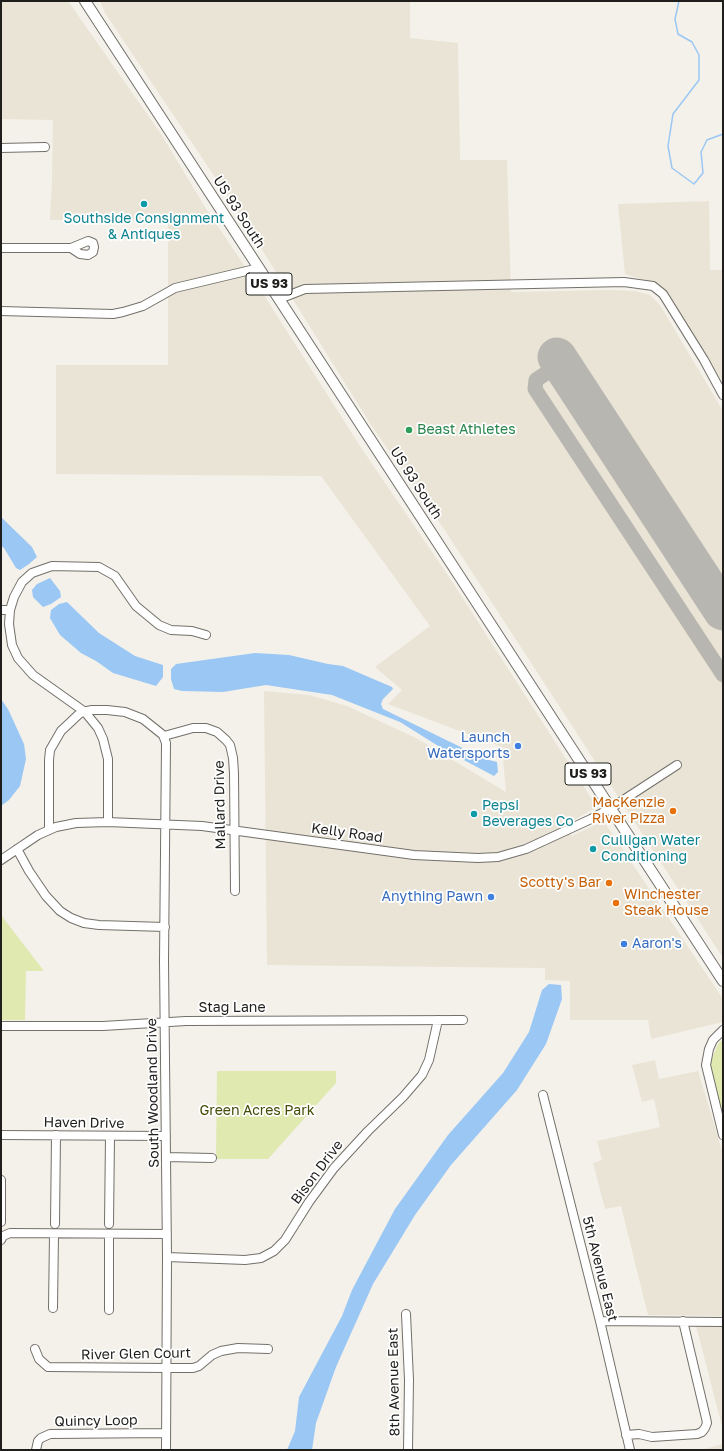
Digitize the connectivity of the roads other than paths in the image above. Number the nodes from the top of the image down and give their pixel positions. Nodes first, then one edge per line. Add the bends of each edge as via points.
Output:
1 (84, 1) edge
2 (45, 147) dead end
3 (1, 148) edge
4 (1, 248) edge
5 (71, 248) dead end
6 (259, 268) junction
7 (279, 299) junction
8 (1, 311) edge
9 (723, 395) edge
10 (1, 610) edge
11 (10, 610) junction
12 (206, 635) dead end
13 (85, 712) junction
14 (164, 736) junction
15 (676, 765) dead end
16 (611, 808) junction
17 (108, 822) junction
18 (165, 824) junction
19 (49, 830) junction
20 (234, 830) junction
21 (17, 849) junction
22 (1, 860) edge
23 (235, 891) dead end
24 (165, 927) junction
25 (723, 981) edge
26 (438, 1020) junction
27 (464, 1020) dead end
28 (165, 1022) junction
29 (1, 1026) edge
30 (723, 1030) edge
31 (543, 1095) dead end
32 (1, 1135) edge
33 (56, 1135) junction
34 (723, 1135) edge
35 (110, 1136) junction
36 (166, 1136) junction
37 (167, 1157) junction
38 (212, 1158) dead end
39 (1, 1180) edge
40 (1, 1222) edge
41 (54, 1224) dead end
42 (109, 1224) dead end
43 (54, 1234) junction
44 (109, 1234) junction
45 (167, 1234) junction
46 (1, 1240) edge
47 (167, 1257) junction
48 (53, 1308) dead end
49 (109, 1310) dead end
50 (406, 1314) dead end
51 (600, 1321) junction
52 (682, 1321) junction
53 (723, 1322) edge
54 (35, 1349) dead end
55 (268, 1349) dead end
56 (166, 1368) junction
57 (166, 1433) junction
58 (626, 1435) junction
59 (36, 1450) edge
60 (166, 1450) edge
61 (408, 1450) edge
62 (630, 1450) edge

1 - 6 main road, US 93 South / US 93
2 - 3 street
4 - 5 street
6 - 7 main road, US 93 South / US 93
6 - 8 street via 190,283 167,291 143,306 113,314
7 - 9 street via 305,289 624,282 653,286 663,294
7 - 16 main road, US 93 South / US 93
10 - 11 street
11 - 12 street via 22,582 32,573 52,566 99,567 115,576 136,606 159,626 171,630 192,630
11 - 13 street via 12,645 22,664 46,685
13 - 14 street via 107,710 131,714
13 - 17 street via 98,728 107,752
13 - 19 street via 61,731 50,750
14 - 18 street, South Woodland Drive
14 - 20 street, Mallard Drive via 193,728 206,728 217,732 226,740 232,752 234,773
15 - 16 street, Kelly Road
16 - 20 street, Kelly Road via 526,849 488,858 414,855
16 - 25 main road, US 93 South / US 93
17 - 18 street, Kelly Road
17 - 19 street, Kelly Road via 66,824
18 - 20 street, Kelly Road
18 - 24 street, South Woodland Drive
19 - 21 street, Kelly Road
20 - 23 street, Mallard Drive
21 - 22 street, Kelly Road
21 - 24 street via 46,896 60,911 71,918 92,925
24 - 28 street, South Woodland Drive
26 - 27 street, Stag Lane
26 - 28 street, Stag Lane
26 - 47 street, Bison Drive via 429,1060 422,1075 334,1168 285,1240 274,1251 261,1258 245,1260
28 - 29 street, Stag Lane via 96,1027
28 - 36 street, South Woodland Drive
30 - 34 street via 713,1040 706,1065
31 - 51 street, 5th Avenue East
32 - 33 street, Haven Drive
33 - 35 street, Haven Drive
33 - 41 street
35 - 36 street, Haven Drive
35 - 42 street
36 - 37 street, South Woodland Drive
37 - 38 street
37 - 45 street, South Woodland Drive
39 - 40 street
43 - 44 street
43 - 46 street via 10,1233
43 - 48 street
44 - 45 street
44 - 49 street
45 - 47 street, South Woodland Drive
47 - 56 street, South Woodland Drive
50 - 61 street, 8th Avenue East via 409,1380
51 - 52 street
51 - 58 street, 5th Avenue East
52 - 53 street
52 - 58 street via 706,1418 705,1428 697,1434 652,1437
54 - 56 street, River Glen Court via 39,1359 48,1368
55 - 56 street, River Glen Court via 238,1348 221,1351 193,1368
56 - 57 street, South Woodland Drive
57 - 59 street, Quincy Loop via 50,1434 38,1441
57 - 60 street, South Woodland Drive
58 - 62 street, 5th Avenue East

